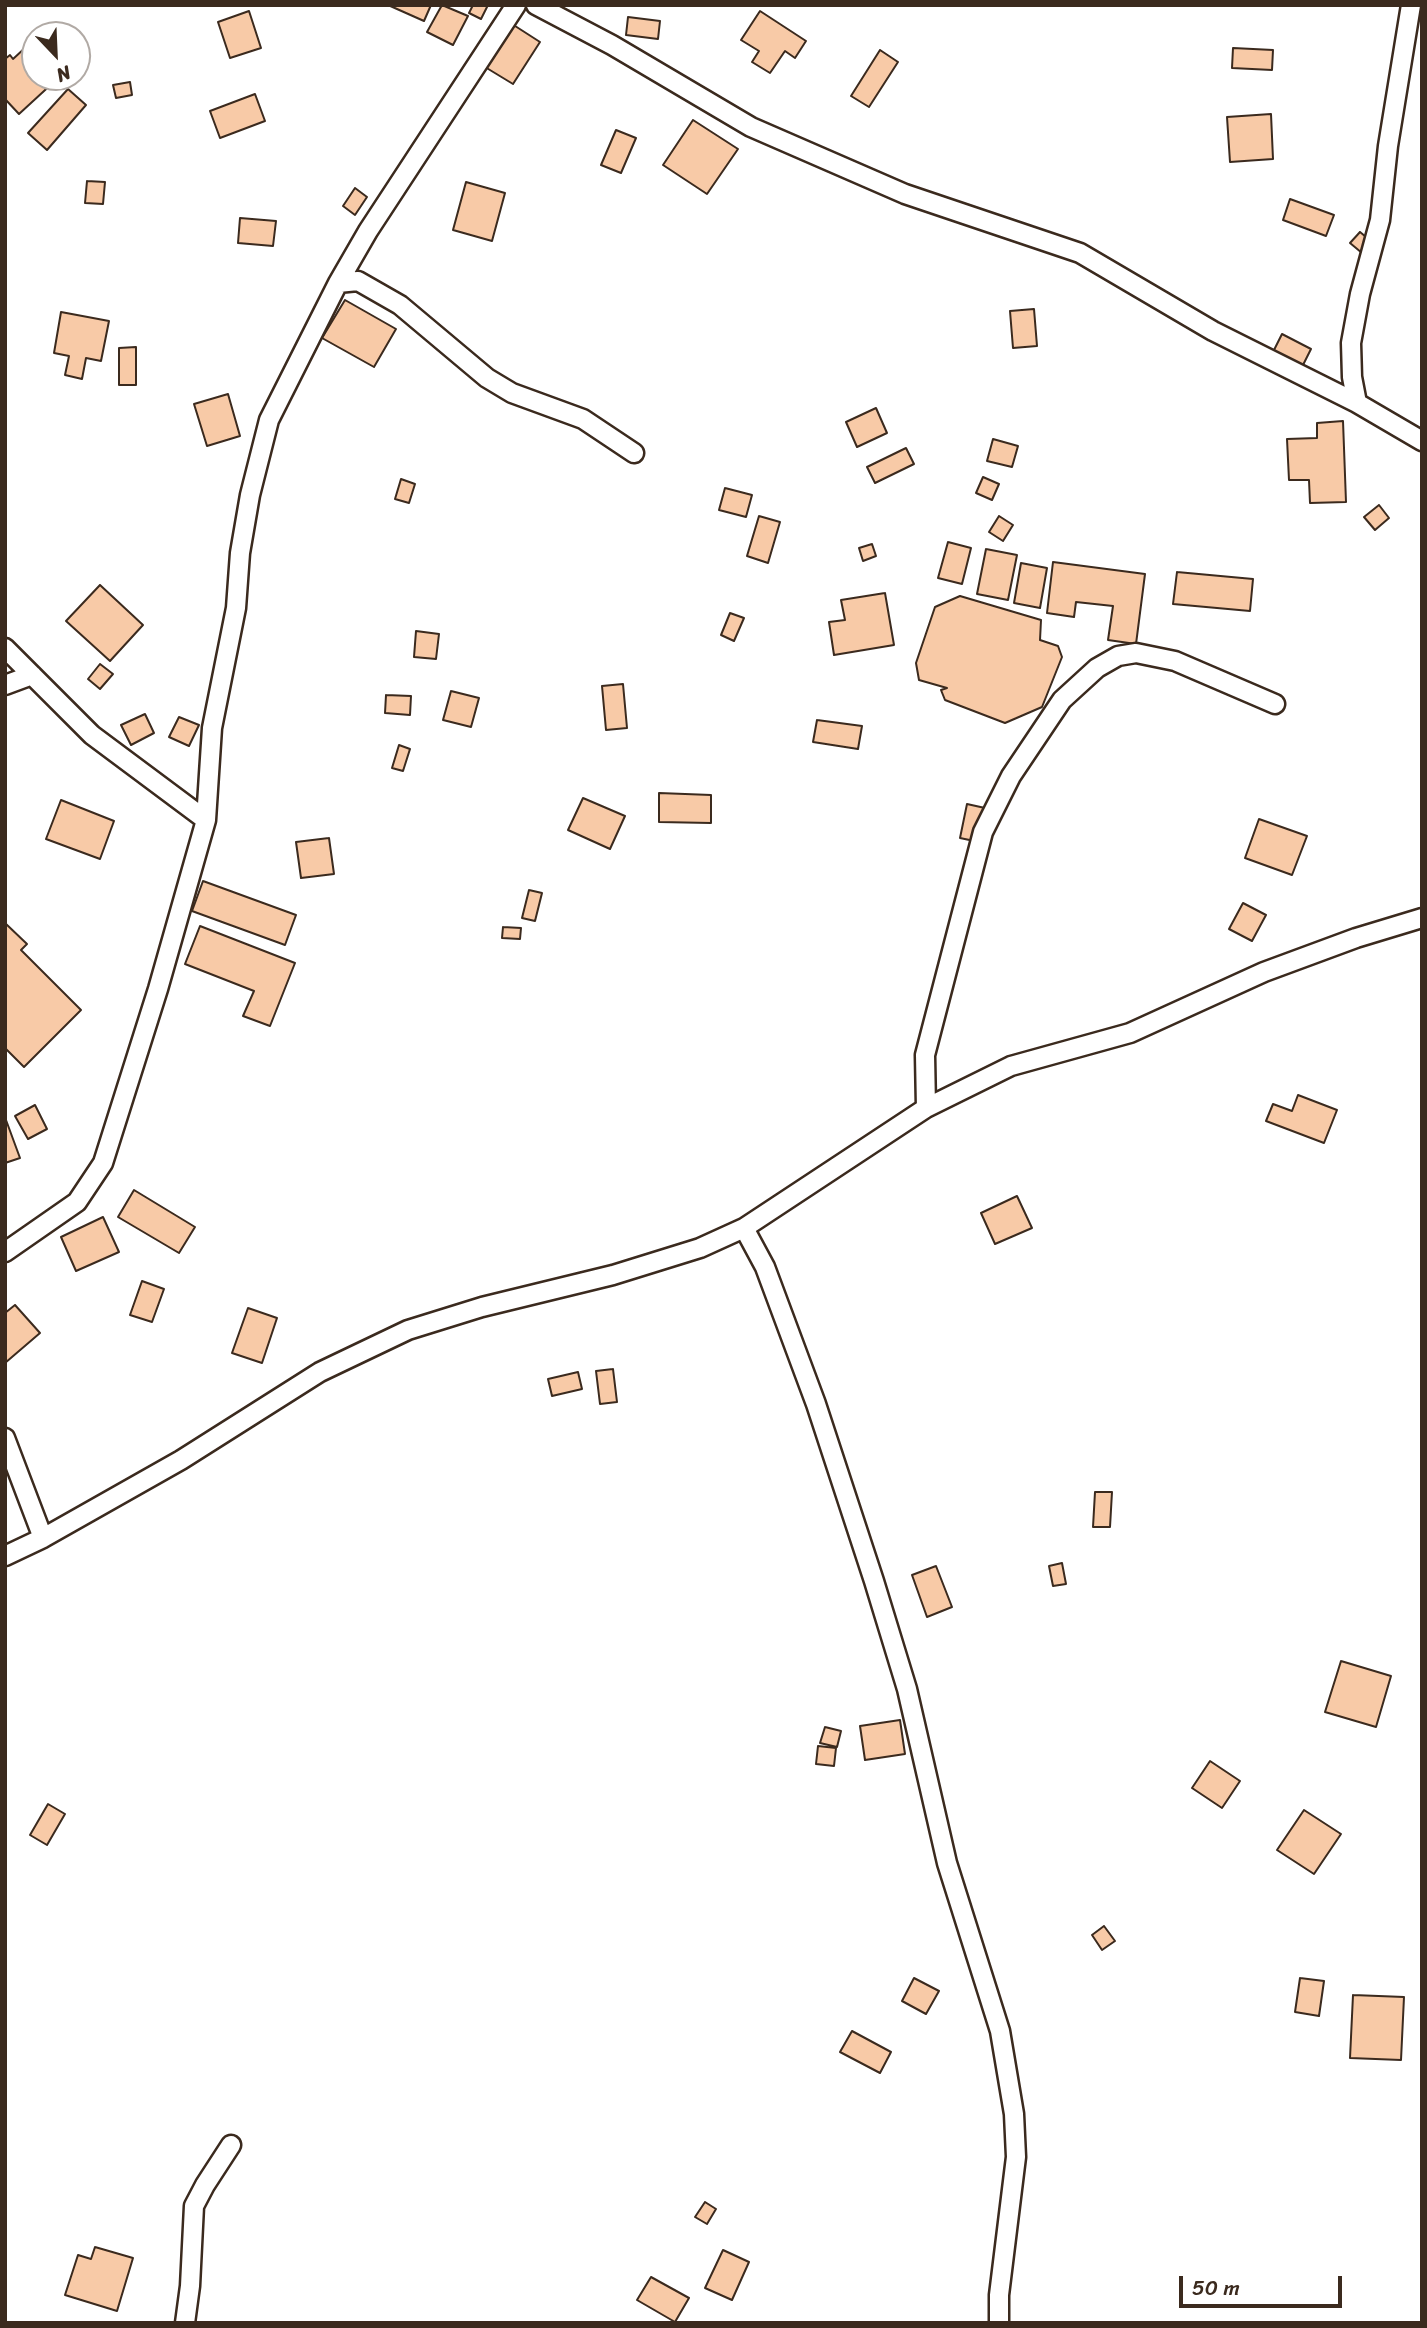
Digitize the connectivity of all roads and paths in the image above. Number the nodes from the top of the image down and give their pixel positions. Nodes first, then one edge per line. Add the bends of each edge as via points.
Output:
1 (516, 5) edge
2 (536, 5) edge
3 (1411, 5) edge
4 (338, 283) junction
5 (1357, 403) junction
6 (1422, 441) edge
7 (634, 453) dead end
8 (5, 648) edge
9 (32, 675) junction
10 (5, 685) edge
11 (1275, 704) dead end
12 (206, 820) junction
13 (1422, 918) edge
14 (926, 1108) junction
15 (744, 1228) junction
16 (5, 1252) edge
17 (5, 1437) edge
18 (43, 1538) junction
19 (5, 1556) edge
20 (231, 2146) dead end
21 (185, 2323) edge
22 (999, 2323) edge

1 - 4 street
2 - 5 street via 751,127 905,194 1080,253 1213,331
3 - 5 street via 1380,220 1352,343
4 - 7 street via 358,281 400,305 487,378 512,393 583,419
4 - 12 street via 269,420 250,495 236,608 212,728
5 - 6 street
8 - 9 street
9 - 10 street
9 - 12 street via 92,736
11 - 14 street via 1175,661 1136,653 1118,656 1097,668 1062,700 1011,776 983,832 925,1055
12 - 16 street via 103,1163 77,1202
13 - 14 street via 1264,972 1130,1033 1011,1066
14 - 15 street
15 - 18 street via 700,1248 613,1275 408,1330 320,1372 181,1460
15 - 22 street via 765,1266 816,1404 874,1581 907,1689 947,1863 1000,2031 1016,2157
17 - 18 street
18 - 19 street
20 - 21 street via 194,2206

